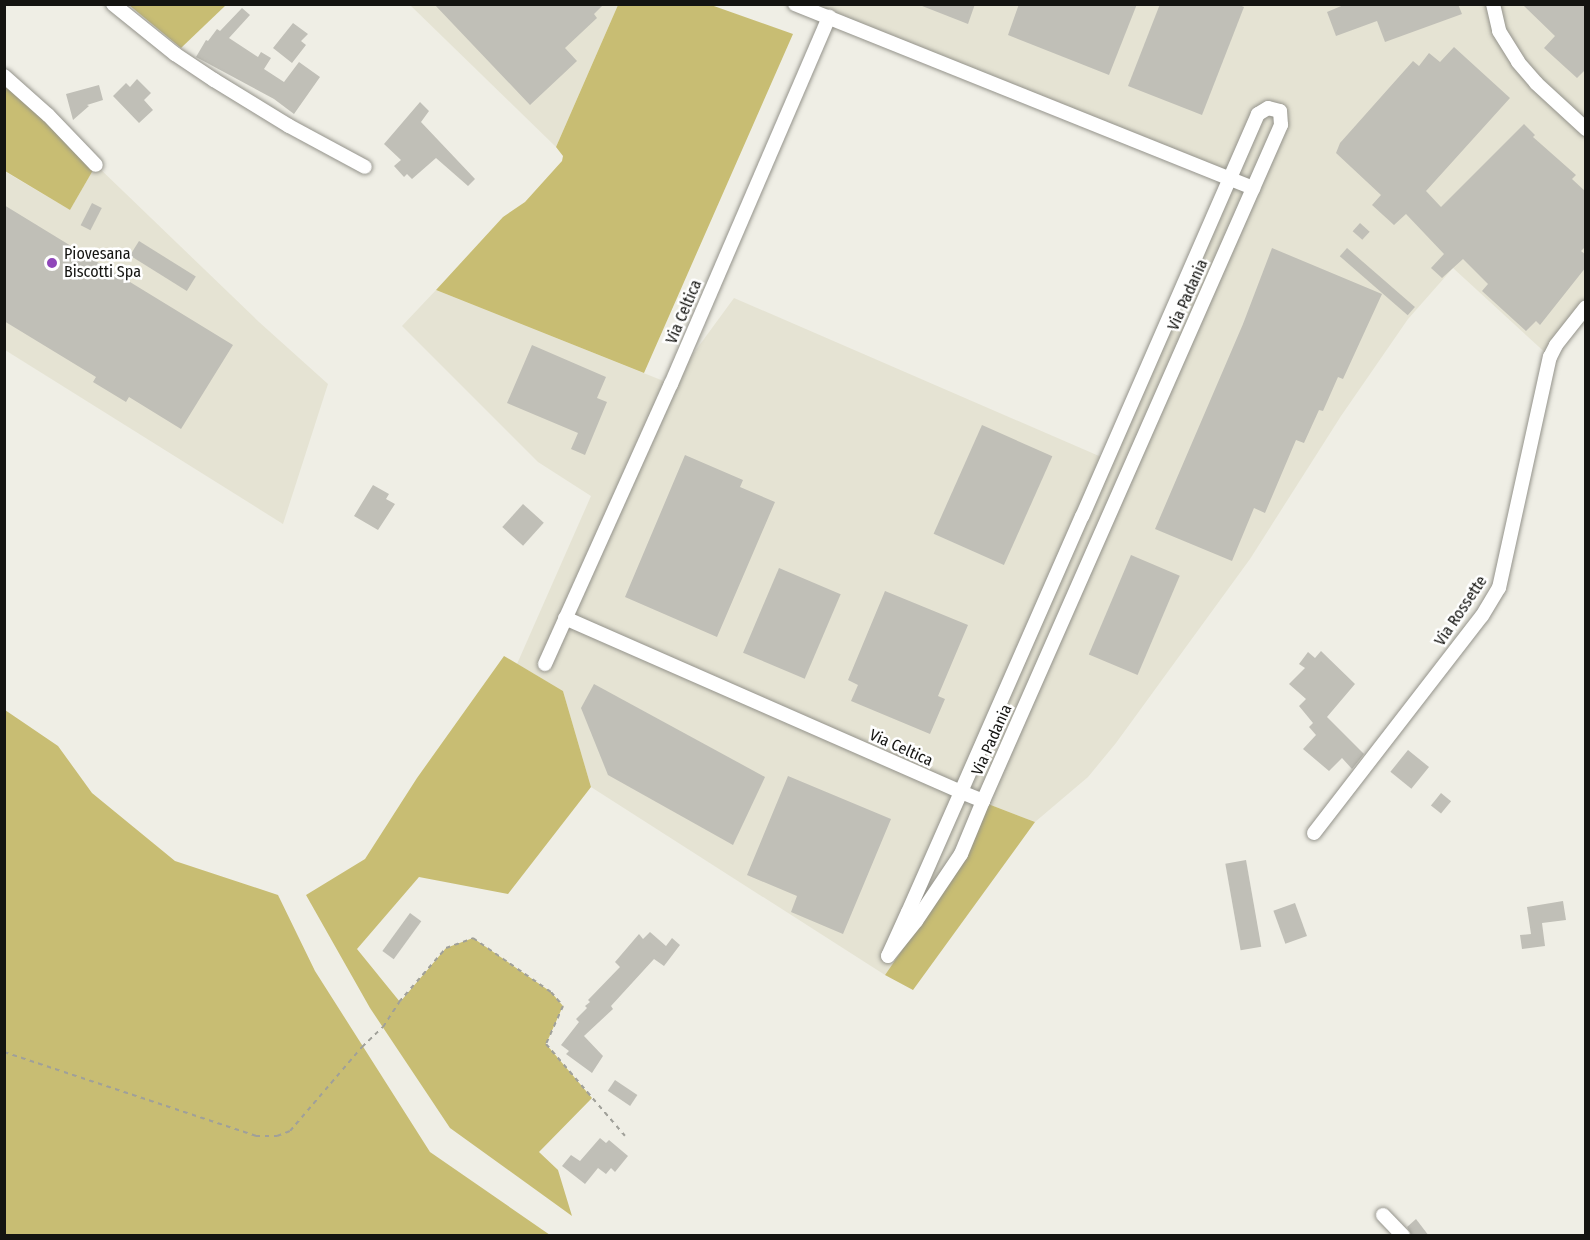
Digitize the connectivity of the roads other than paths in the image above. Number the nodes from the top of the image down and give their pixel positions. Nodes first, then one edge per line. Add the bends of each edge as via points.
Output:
1 (113, 4) edge
2 (795, 4) edge
3 (1493, 4) edge
4 (829, 17) junction
5 (4, 76) edge
6 (1586, 129) edge
7 (96, 165) dead end
8 (365, 167) dead end
9 (1230, 178) junction
10 (1253, 188) junction
11 (1586, 307) edge
12 (1082, 516) junction
13 (1105, 526) junction
14 (565, 618) junction
15 (545, 664) dead end
16 (961, 792) junction
17 (983, 801) junction
18 (1314, 833) dead end
19 (1383, 1215) dead end
20 (1403, 1236) edge

1 - 8 street via 214,81
2 - 4 street
3 - 6 street via 1499,31 1518,62
4 - 9 street
4 - 14 street, Via Celtica
5 - 7 street
9 - 10 street
9 - 10 street, Via Padania via 1258,114 1268,108 1280,111 1281,125
9 - 12 street, Via Padania
10 - 13 street, Via Padania
11 - 18 street, Via Rossette via 1550,357 1499,588 1482,616
12 - 13 street
12 - 16 street, Via Padania
13 - 17 street, Via Padania
14 - 15 street, Via Celtica
14 - 16 street, Via Celtica
16 - 17 street, Via Padania
16 - 17 street via 885,960 961,854
19 - 20 street

